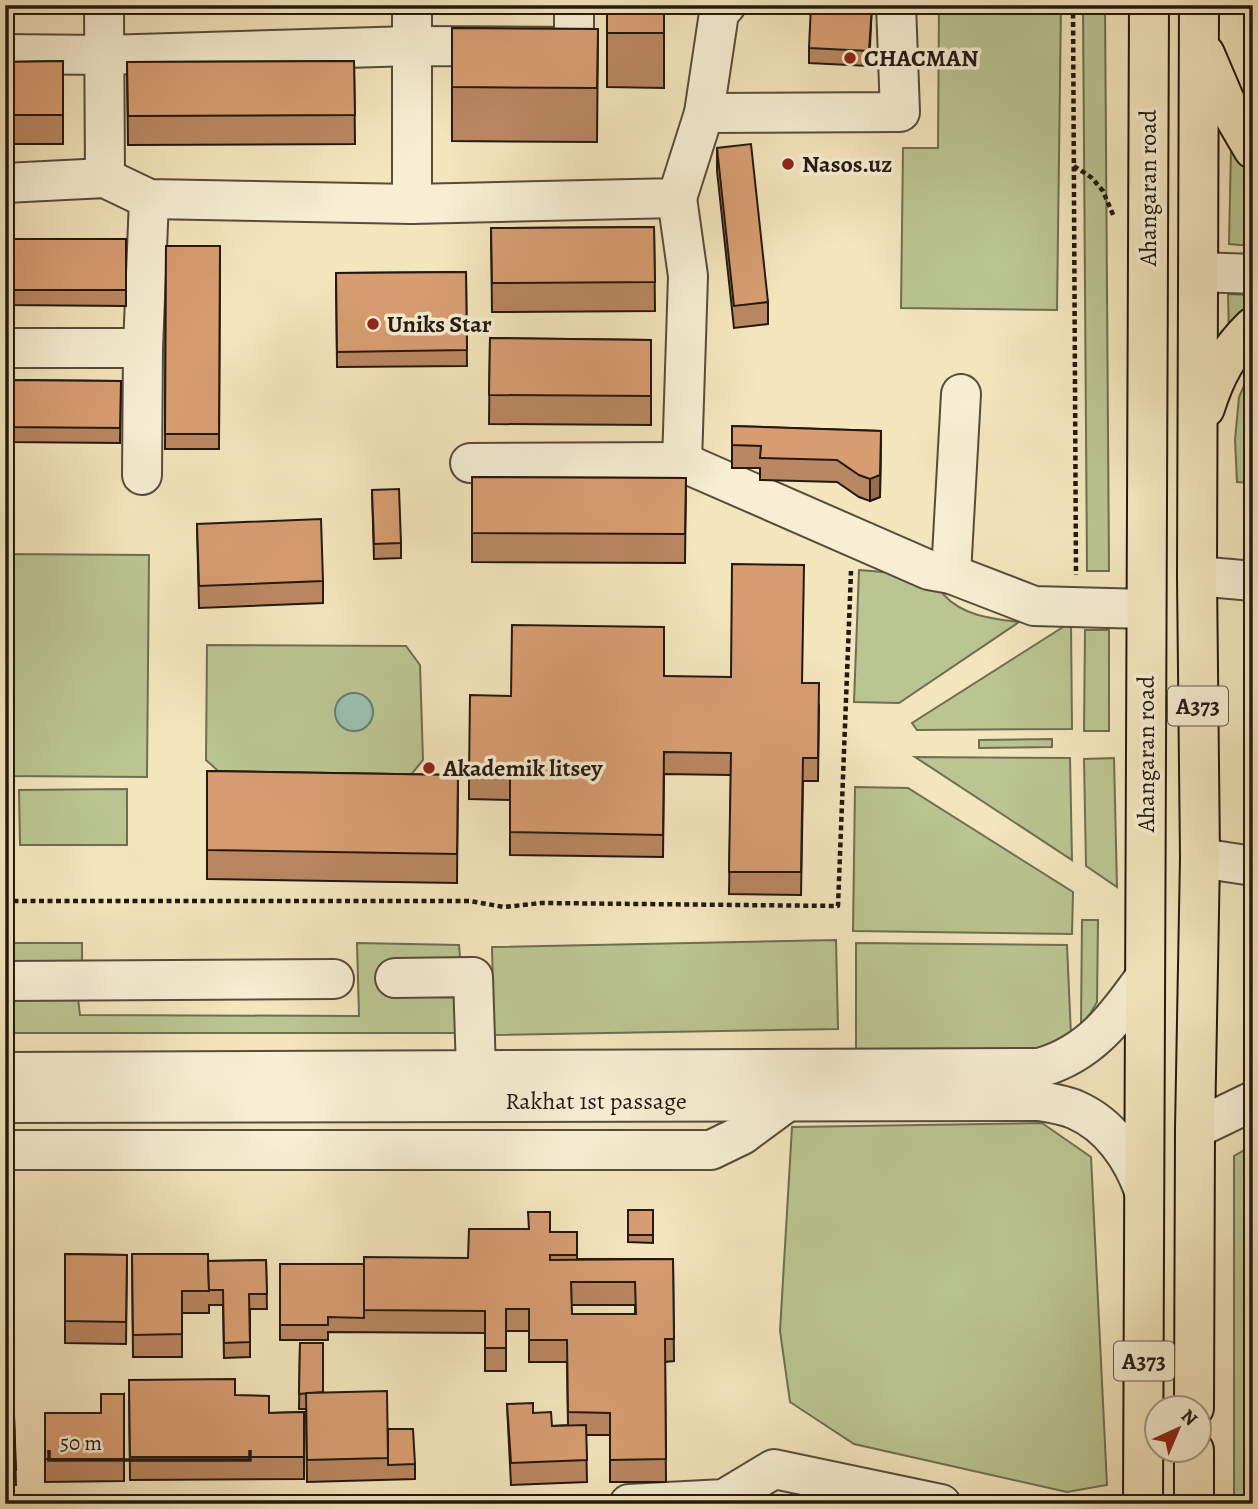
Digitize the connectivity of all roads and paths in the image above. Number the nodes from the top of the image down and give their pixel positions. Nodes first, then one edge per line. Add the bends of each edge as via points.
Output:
1 (104, 5) edge
2 (412, 5) edge
3 (574, 5) edge
4 (726, 5) edge
5 (896, 5) edge
6 (1073, 5) edge
7 (1149, 5) edge
8 (1199, 22) edge
9 (413, 46) junction
10 (5, 54) edge
11 (104, 55) junction
12 (704, 113) junction
13 (1253, 149) edge
14 (1074, 166) junction
15 (105, 178) junction
16 (5, 183) edge
17 (677, 198) junction
18 (149, 199) junction
19 (412, 204) junction
20 (1115, 218) dead end
21 (1199, 272) junction
22 (1253, 274) edge
23 (1253, 327) edge
24 (5, 348) edge
25 (143, 348) junction
26 (961, 394) dead end
27 (1198, 430) junction
28 (682, 462) junction
29 (470, 463) dead end
30 (142, 475) dead end
31 (852, 538) junction
32 (951, 574) junction
33 (1197, 576) junction
34 (1253, 581) edge
35 (1076, 607) junction
36 (1146, 608) junction
37 (1200, 858) junction
38 (1253, 866) edge
39 (5, 901) edge
40 (1145, 976) junction
41 (395, 978) dead end
42 (334, 979) dead end
43 (5, 981) edge
44 (476, 1070) junction
45 (5, 1072) edge
46 (788, 1101) junction
47 (1253, 1101) edge
48 (5, 1103) edge
49 (1195, 1129) junction
50 (5, 1150) edge
51 (1144, 1191) junction
52 (1194, 1394) edge
53 (1194, 1464) edge
54 (723, 1501) edge
55 (629, 1504) edge
56 (942, 1504) edge
57 (1143, 1504) edge
58 (1194, 1504) edge

1 - 11 street
2 - 9 street
3 - 9 street via 574,47
4 - 12 street via 719,13
5 - 12 street via 900,112
6 - 14 path
7 - 36 highway, Ahangaran road / A373
8 - 13 highway via 1225,101
8 - 21 highway, Ahangaran road / A373
9 - 11 street
9 - 19 street
10 - 11 street
11 - 15 street
12 - 17 street
14 - 20 path via 1103,191
14 - 35 path
15 - 16 street
15 - 18 street
17 - 19 street
17 - 28 street via 688,276
18 - 19 street
18 - 25 street
21 - 22 street
21 - 27 highway, Ahangaran road / A373
23 - 27 highway via 1221,366
24 - 25 street
25 - 30 street
26 - 32 street
27 - 33 highway, Ahangaran road / A373
28 - 29 street
28 - 31 street
31 - 32 street via 929,570
31 - 39 path via 838,906
32 - 35 street via 1034,606
33 - 34 street
33 - 37 highway, Ahangaran road / A373
35 - 36 street
36 - 40 highway, Ahangaran road / A373
37 - 38 street
37 - 49 highway, Ahangaran road / A373
40 - 44 street, Rakhat 1st passage via 1095,1038 1073,1055 1039,1068
40 - 51 highway, Ahangaran road / A373
41 - 44 street via 473,978
42 - 43 street
44 - 45 street, Rakhat 1st passage
46 - 48 street, Rakhat 1st passage
46 - 50 street via 742,1135 711,1150
46 - 51 street, Rakhat 1st passage via 1058,1104 1106,1129 1129,1157
47 - 49 street
49 - 52 highway, Ahangaran road / A373
51 - 57 highway, Ahangaran road / A373
53 - 58 highway
54 - 55 street
54 - 56 street via 774,1469

